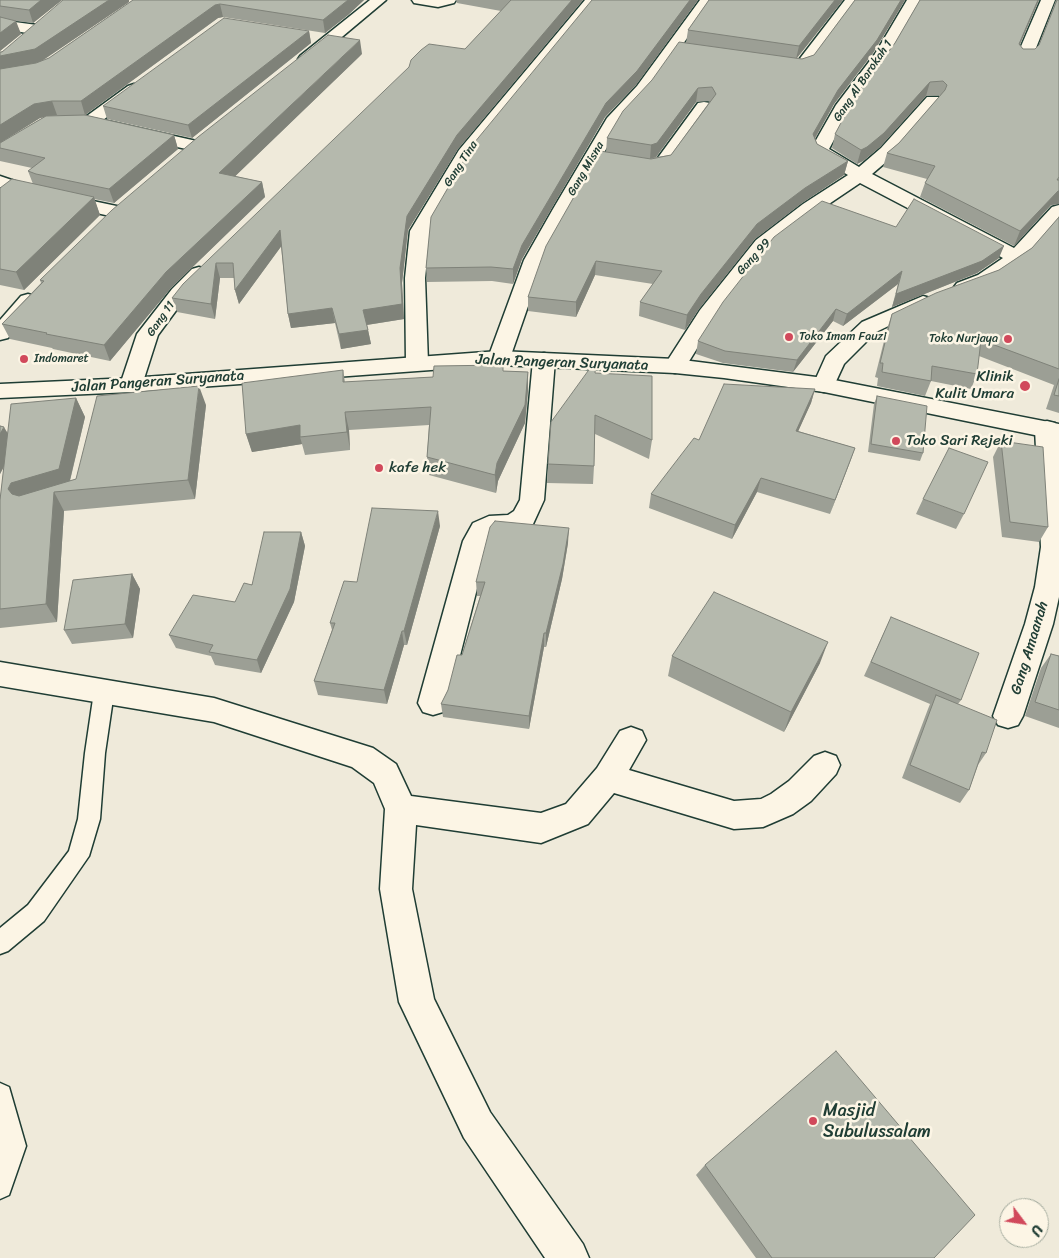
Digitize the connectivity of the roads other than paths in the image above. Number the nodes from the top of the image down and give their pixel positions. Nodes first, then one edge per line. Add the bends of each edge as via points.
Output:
1 (379, 0) edge
2 (419, 0) edge
3 (449, 0) edge
4 (593, 0) edge
5 (707, 0) edge
6 (852, 0) edge
7 (914, 0) edge
8 (1048, 0) edge
9 (49, 19) edge
10 (0, 24) edge
11 (37, 30) junction
12 (312, 37) dead end
13 (330, 40) junction
14 (20, 45) edge
15 (674, 48) junction
16 (692, 51) edge
17 (1024, 58) edge
18 (758, 61) edge
19 (292, 70) edge
20 (146, 80) edge
21 (933, 100) dead end
22 (704, 107) edge
23 (72, 122) edge
24 (90, 122) junction
25 (210, 134) edge
26 (195, 146) junction
27 (593, 157) junction
28 (181, 158) edge
29 (860, 175) junction
30 (0, 181) edge
31 (1059, 212) edge
32 (103, 227) edge
33 (1017, 257) junction
34 (214, 258) edge
35 (43, 285) edge
36 (0, 333) edge
37 (499, 358) junction
38 (544, 360) junction
39 (416, 363) junction
40 (676, 366) junction
41 (131, 385) junction
42 (824, 385) junction
43 (0, 391) edge
44 (1053, 430) edge
45 (0, 674) edge
46 (104, 692) junction
47 (434, 703) dead end
48 (1008, 716) dead end
49 (631, 740) dead end
50 (824, 765) dead end
51 (608, 778) junction
52 (401, 809) junction
53 (0, 943) edge
54 (0, 1096) edge
55 (0, 1186) edge
56 (569, 1258) edge

1 - 13 street
2 - 3 street via 438,3
4 - 39 street, Gang Tina via 465,154 420,231 415,278
5 - 15 street, Gang Misna
6 - 18 street via 804,64
7 - 29 street, Gang Al Barokah 1 via 882,55 844,105 820,149
8 - 17 street
9 - 11 street
10 - 11 street
11 - 14 street
12 - 13 street
13 - 19 street
15 - 16 street
15 - 27 street, Gang Misna via 613,122
20 - 24 street
21 - 29 street, Gang 99 via 887,152
22 - 27 street via 663,163 650,166
23 - 24 street
24 - 26 street
25 - 26 street
26 - 28 street
27 - 37 street, Gang Misna via 534,260
29 - 33 street, Gang Al Barokah 1
29 - 40 street, Gang 99 via 762,244 710,310
30 - 32 street via 36,194 126,206
31 - 33 street
33 - 42 street via 985,280 869,327 834,361
34 - 41 street, Gang 11 via 153,325
35 - 36 street
37 - 38 street, Jalan Pangeran Suryanata
37 - 39 street, Jalan Pangeran Suryanata
38 - 40 street, Jalan Pangeran Suryanata
38 - 47 street via 532,500 524,517 513,524 489,525 482,530 476,542
39 - 41 street, Jalan Pangeran Suryanata
40 - 42 street, Jalan Pangeran Suryanata
41 - 43 street, Jalan Pangeran Suryanata via 100,395
42 - 44 street, Jalan Pangeran Suryanata
44 - 48 street, Gang Amaanah via 1054,547 1048,587
45 - 46 street
46 - 52 street via 214,710 362,757 385,774
46 - 53 lane via 89,819 78,856 36,913
49 - 51 street
50 - 51 street via 800,791 782,804 763,813 734,815
51 - 52 street via 577,814 541,828
52 - 56 street via 396,889 417,1002 477,1125
54 - 55 lane via 13,1146

